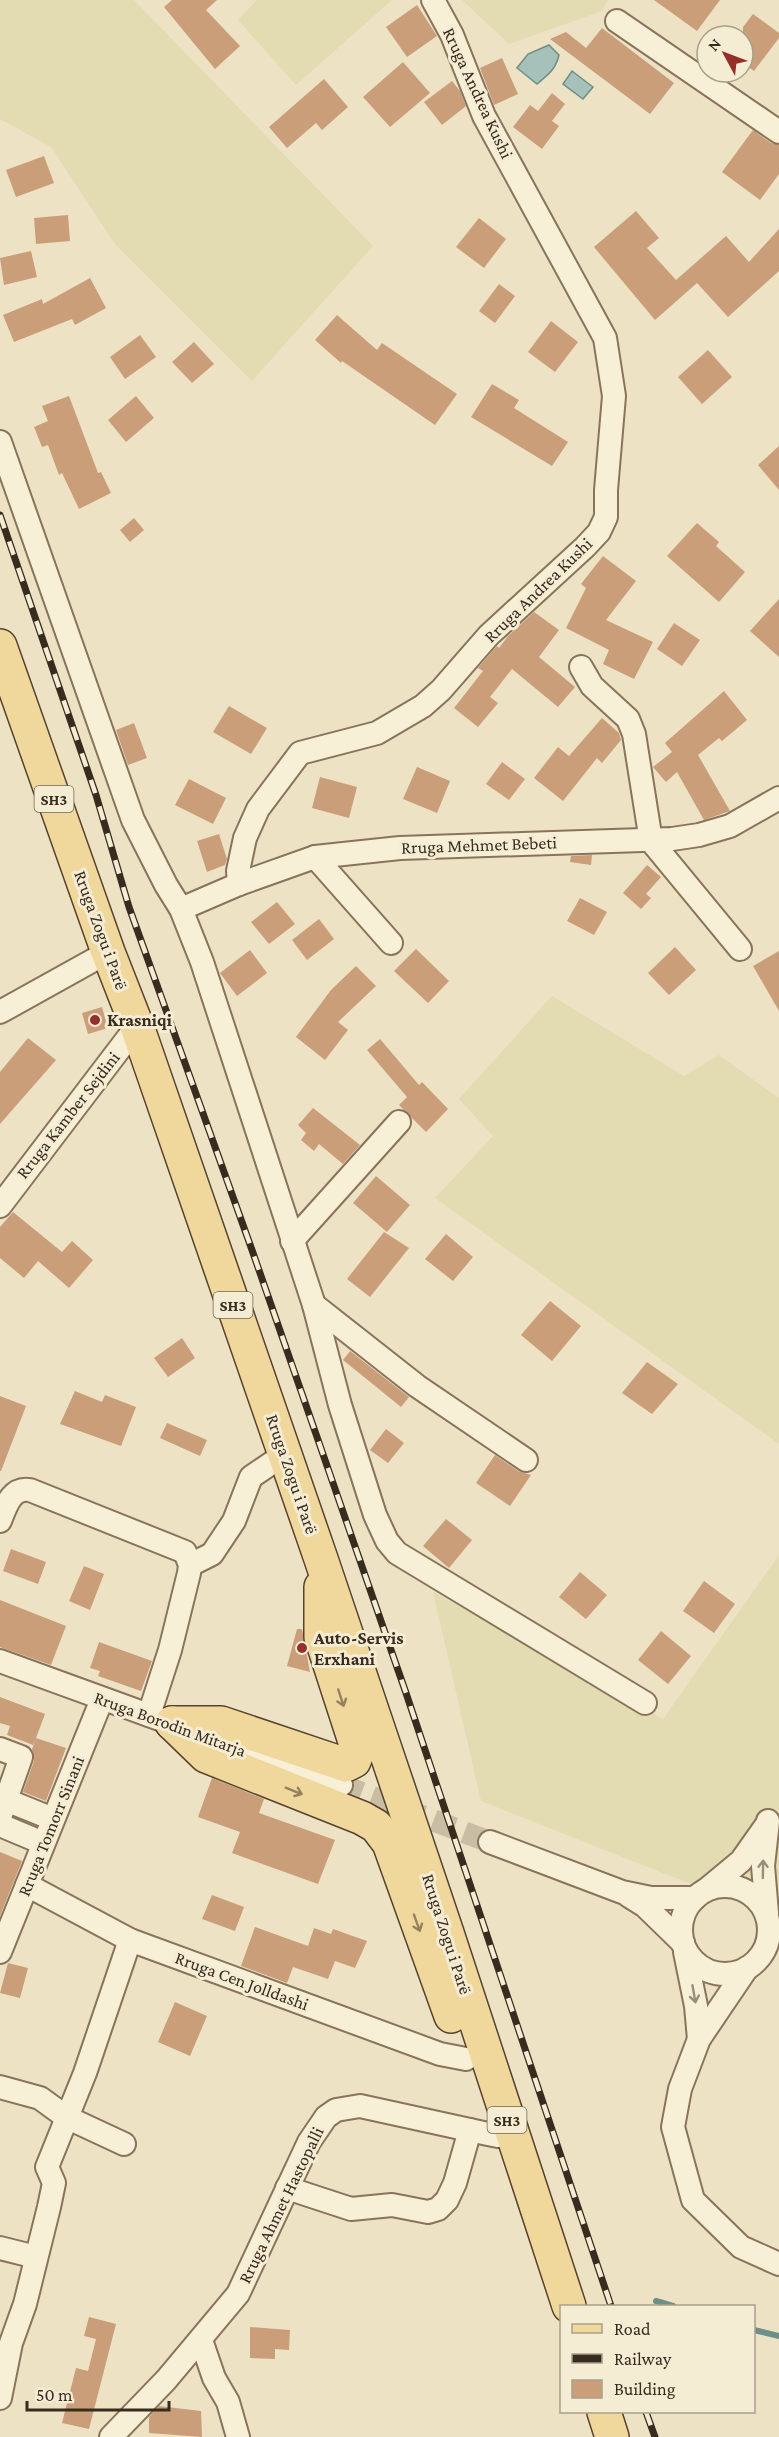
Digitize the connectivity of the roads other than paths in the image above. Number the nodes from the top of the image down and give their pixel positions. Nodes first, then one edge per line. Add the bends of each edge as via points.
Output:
1 (433, 0) edge
2 (617, 21) dead end
3 (779, 132) edge
4 (0, 442) edge
5 (0, 646) edge
6 (581, 667) dead end
7 (779, 798) edge
8 (651, 841) junction
9 (315, 856) junction
10 (239, 884) junction
11 (182, 909) junction
12 (391, 943) dead end
13 (740, 949) dead end
14 (108, 952) junction
15 (0, 1012) edge
16 (137, 1026) junction
17 (399, 1122) dead end
18 (0, 1206) edge
19 (292, 1241) junction
20 (314, 1305) junction
21 (285, 1454) junction
22 (526, 1460) dead end
23 (0, 1521) edge
24 (321, 1559) junction
25 (190, 1565) junction
26 (0, 1661) edge
27 (102, 1700) junction
28 (645, 1703) dead end
29 (160, 1719) junction
30 (0, 1749) edge
31 (341, 1785) tunnel mouth
32 (3, 1809) edge
33 (53, 1819) junction
34 (0, 1826) edge
35 (490, 1842) tunnel mouth
36 (43, 1843) junction
37 (27, 1885) junction
38 (622, 1892) junction
39 (699, 1895) junction
40 (771, 1926) edge
41 (130, 1940) junction
42 (684, 1946) junction
43 (0, 1952) edge
44 (779, 1962) edge
45 (750, 1966) junction
46 (699, 2039) junction
47 (465, 2059) junction
48 (0, 2087) edge
49 (501, 2101) junction
50 (66, 2117) junction
51 (470, 2130) junction
52 (511, 2133) junction
53 (124, 2144) dead end
54 (287, 2188) junction
55 (0, 2248) edge
56 (36, 2257) junction
57 (779, 2264) edge
58 (568, 2305) edge
59 (201, 2340) junction
60 (6, 2342) edge
61 (0, 2398) edge
62 (604, 2413) edge
63 (111, 2437) edge
64 (238, 2437) edge
65 (612, 2437) edge

1 - 10 street, Rruga Andrea Kushi via 452,35 484,116 605,339 614,396 606,517 585,547 489,635 423,706 377,733 300,753 258,809 245,838
2 - 3 street
4 - 11 street via 133,820
5 - 14 main road, Rruga Zogu i Parë / SH3
6 - 8 street via 592,686 628,719 634,734
7 - 8 street, Rruga Mehmet Bebeti via 730,826 699,836
8 - 9 street, Rruga Mehmet Bebeti via 400,848
8 - 13 street
9 - 10 street, Rruga Mehmet Bebeti
9 - 12 street
10 - 11 street, Rruga Mehmet Bebeti
11 - 19 street
14 - 15 street
14 - 16 main road, Rruga Zogu i Parë / SH3
16 - 18 street, Rruga Kamber Sejdini
16 - 21 main road, Rruga Zogu i Parë / SH3
17 - 19 street
19 - 20 street
20 - 22 street via 417,1386
20 - 28 street via 340,1405 387,1541 397,1552
21 - 24 main road, Rruga Zogu i Parë / SH3
21 - 25 street via 251,1477 234,1521 212,1554
23 - 25 street via 14,1494 30,1490 178,1548 185,1552
24 -> 29 main road via 321,1636 358,1751 354,1761 346,1765 221,1723
24 - 49 main road, Rruga Zogu i Parë / SH3
25 - 29 street via 168,1657
26 - 27 street, Rruga Borodin Mitarja
27 - 29 street, Rruga Borodin Mitarja
27 - 33 street, Rruga Tomorr Sinani
29 - 31 street, Rruga Borodin Mitarja
29 -> 47 main road via 206,1756 376,1826 389,1843
30 - 32 street via 21,1757
32 - 33 street
33 - 36 street, Rruga Tomorr Sinani
34 - 36 street
35 - 38 street
36 - 37 street, Rruga Tomorr Sinani
37 - 41 street, Rruga Cen Jolldashi
37 - 43 street, Rruga Tomorr Sinani
38 - 39 street via 651,1898
38 - 42 street via 645,1906
39 - 40 street via 716,1887 742,1890 762,1906
40 -> 39 street via 763,1866 768,1821 741,1861
39 - 42 street via 684,1914
40 - 45 street via 766,1946
41 - 47 street, Rruga Cen Jolldashi via 440,2054
41 - 50 street
42 - 45 street via 691,1959 711,1972 723,1974
42 -> 46 street
44 - 45 street
45 - 46 street
46 - 57 street via 680,2089 673,2127 693,2200 741,2247
47 - 49 main road
48 - 50 street via 40,2098
49 - 52 main road, Rruga Zogu i Parë / SH3
50 - 53 street
50 - 56 street via 47,2167 54,2184
51 - 52 street, Rruga Ahmet Hastopalli via 498,2136
51 - 54 street, Rruga Ahmet Hastopalli via 360,2106 336,2110 317,2127
51 - 54 street via 455,2182 438,2209 428,2212 392,2205 351,2210
52 - 58 main road, Rruga Zogu i Parë / SH3
54 - 59 street, Rruga Ahmet Hastopalli via 243,2284
55 - 56 street
56 - 60 street via 25,2304
59 - 63 street, Rruga Ahmet Hastopalli
59 - 64 street via 214,2378 228,2402
60 - 61 street
62 - 65 main road

